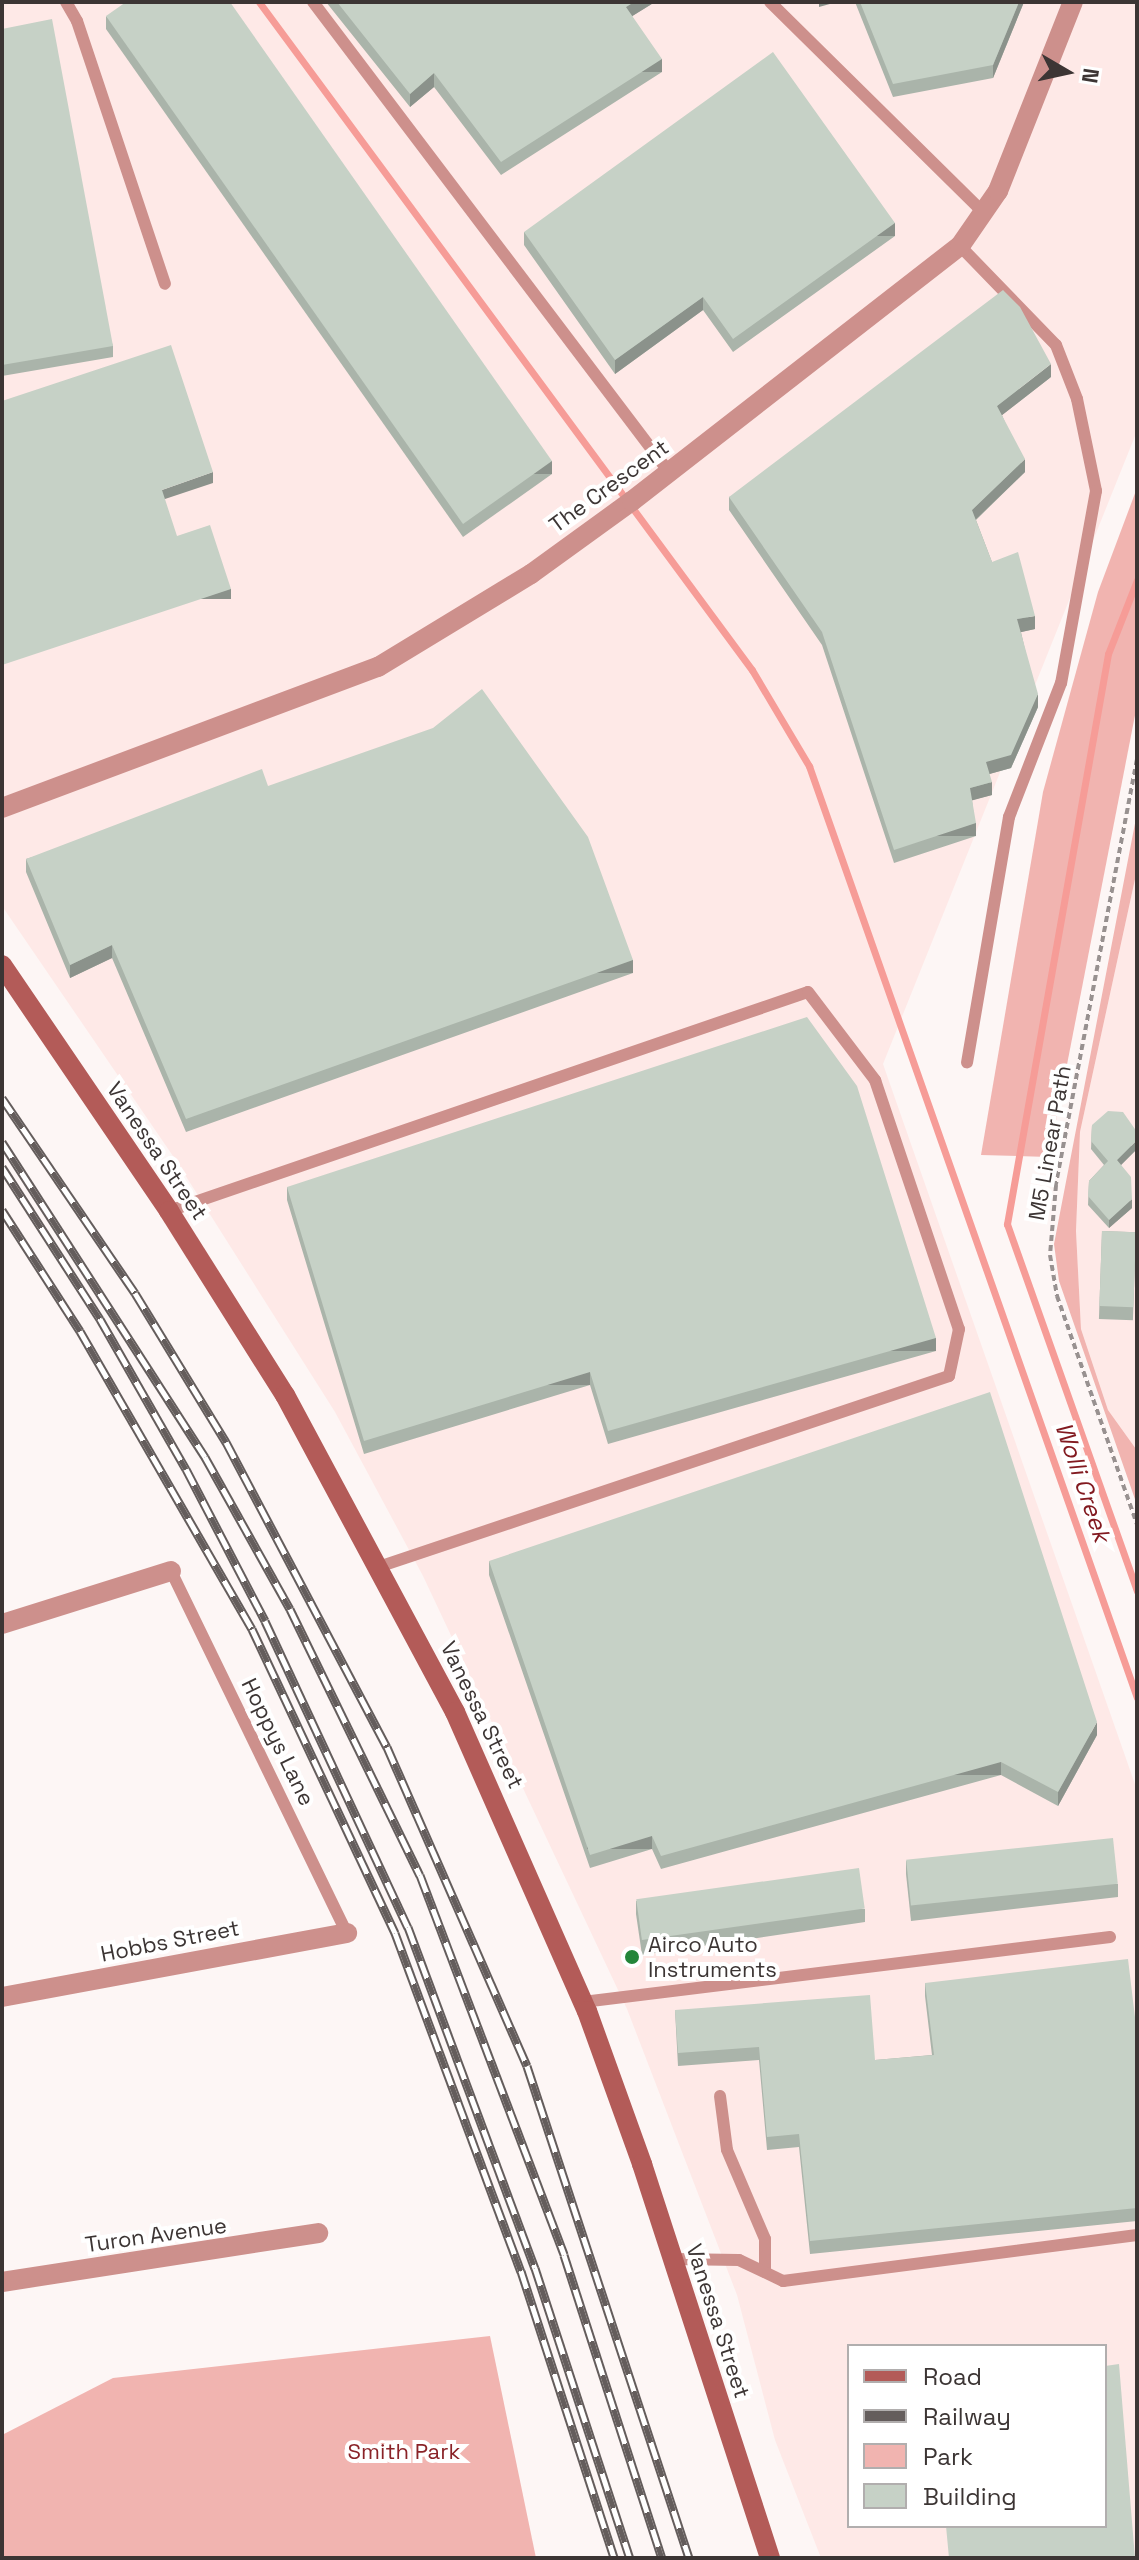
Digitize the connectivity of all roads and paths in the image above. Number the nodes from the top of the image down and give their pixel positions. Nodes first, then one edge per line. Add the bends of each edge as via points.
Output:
1 (66, 2) edge
2 (313, 2) edge
3 (770, 2) edge
4 (1073, 2) edge
5 (983, 212) junction
6 (960, 246) junction
7 (165, 284) dead end
8 (669, 472) junction
9 (1137, 759) edge
10 (2, 808) edge
11 (2, 965) edge
12 (967, 1062) dead end
13 (169, 1211) junction
14 (1137, 1524) edge
15 (381, 1566) junction
16 (171, 1571) joint
17 (2, 1624) edge
18 (347, 1933) joint
19 (1110, 1937) dead end
20 (2, 1997) edge
21 (583, 2002) junction
22 (720, 2096) dead end
23 (318, 2233) dead end
24 (1137, 2235) edge
25 (674, 2259) junction
26 (765, 2272) junction
27 (2, 2282) edge
28 (770, 2558) edge

1 - 7 lane via 77,21
2 - 8 lane
3 - 5 lane
4 - 5 street, The Crescent via 998,191
5 - 6 street, The Crescent
6 - 8 street, The Crescent
6 - 12 lane via 1056,345 1077,399 1096,491 1061,683 1009,817
8 - 10 street, The Crescent via 531,574 378,667
9 - 14 path, M5 Linear Path via 1054,1201 1050,1255 1057,1296
11 - 13 main road, Vanessa Street
13 - 15 main road, Vanessa Street via 285,1395
13 - 15 lane via 808,992 875,1080 959,1329 949,1376
15 - 21 main road, Vanessa Street via 490,1786
16 - 17 street
16 - 18 lane, Hoppys Lane
18 - 20 street, Hobbs Street
19 - 21 lane
21 - 25 main road, Vanessa Street
22 - 26 lane via 727,2150 765,2239
23 - 27 street, Turon Avenue
24 - 26 lane via 783,2281
25 - 26 lane via 739,2260
25 - 28 main road, Vanessa Street

